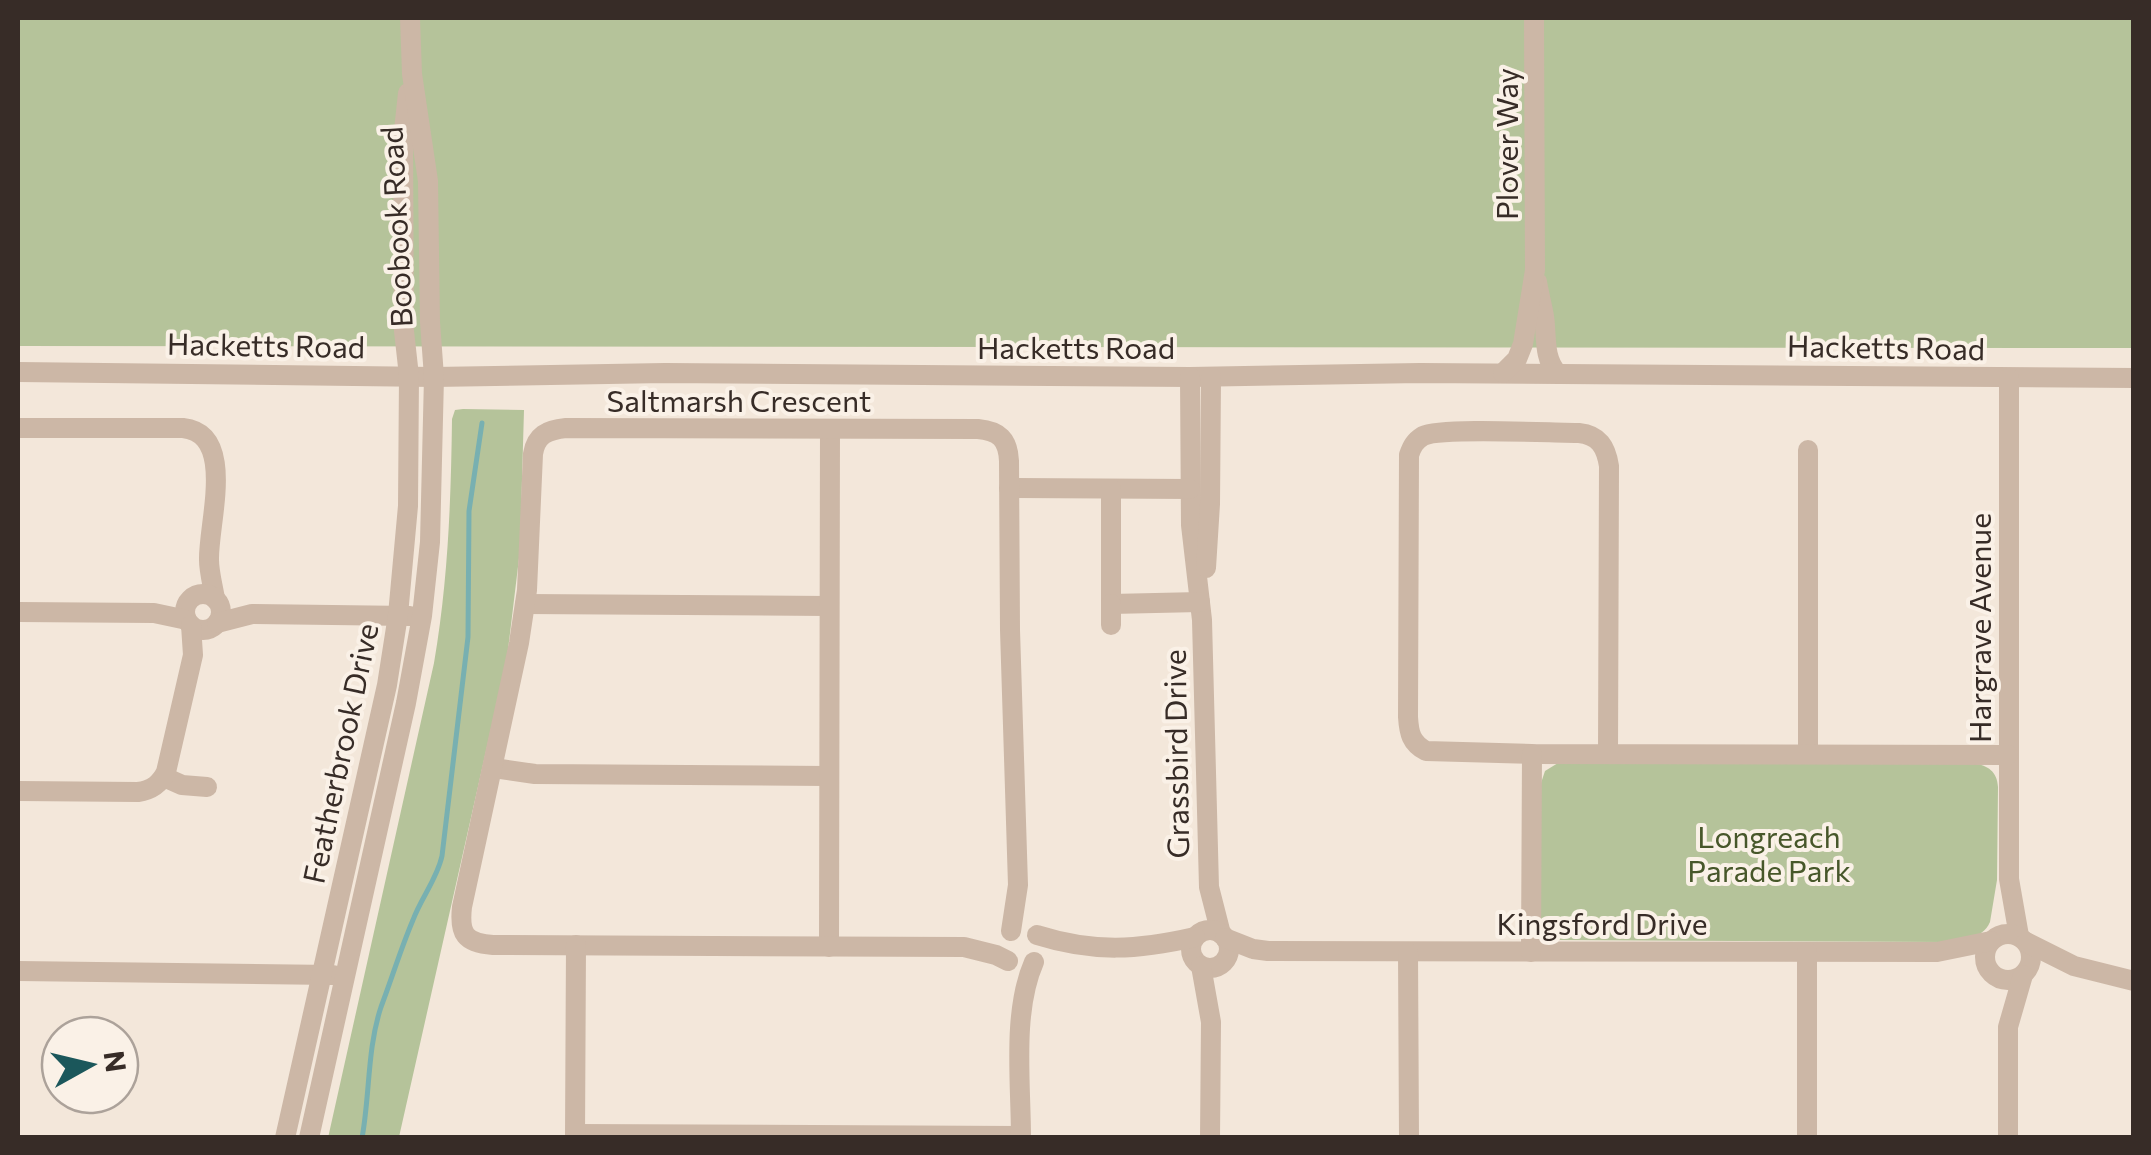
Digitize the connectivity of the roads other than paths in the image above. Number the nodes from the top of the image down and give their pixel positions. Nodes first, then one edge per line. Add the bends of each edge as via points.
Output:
1 (410, 18) edge
2 (1534, 18) edge
3 (412, 74) junction
4 (1535, 270) junction
5 (18, 372) edge
6 (1503, 373) junction
7 (1557, 373) junction
8 (410, 376) junction
9 (434, 377) junction
10 (1200, 377) junction
11 (2009, 378) junction
12 (2134, 378) edge
13 (18, 428) edge
14 (830, 429) junction
15 (1808, 450) dead end
16 (1009, 488) junction
17 (1110, 488) junction
18 (1190, 489) junction
19 (525, 604) junction
20 (828, 606) junction
21 (1201, 611) junction
22 (18, 612) edge
23 (202, 612) junction
24 (398, 615) junction
25 (422, 616) junction
26 (1532, 754) junction
27 (1608, 754) junction
28 (1808, 754) junction
29 (2008, 755) junction
30 (494, 768) junction
31 (827, 776) junction
32 (164, 778) junction
33 (207, 787) dead end
34 (18, 792) edge
35 (2009, 879) junction
36 (1018, 885) junction
37 (1009, 932) junction
38 (1210, 935) junction
39 (1992, 939) junction
40 (2023, 939) junction
41 (576, 945) junction
42 (1035, 946) junction
43 (829, 947) junction
44 (964, 947) junction
45 (1149, 947) junction
46 (1268, 951) junction
47 (1408, 952) junction
48 (1531, 952) junction
49 (1807, 952) junction
50 (1937, 952) junction
51 (1009, 962) junction
52 (1224, 962) junction
53 (1199, 965) junction
54 (2074, 966) junction
55 (18, 971) edge
56 (322, 973) junction
57 (1991, 973) junction
58 (2023, 975) junction
59 (345, 976) junction
60 (2134, 981) edge
61 (1021, 1002) junction
62 (1210, 1022) junction
63 (2008, 1027) junction
64 (575, 1136) edge
65 (1021, 1137) edge
66 (285, 1138) edge
67 (309, 1138) edge
68 (1210, 1138) edge
69 (1409, 1138) edge
70 (1807, 1138) edge
71 (2008, 1138) edge

1 - 3 street, Boobook Road
2 - 4 street, Plover Way
3 - 8 street, Boobook Road via 404,140
3 - 9 street, Boobook Road via 428,182
4 - 6 street, Plover Way via 1523,344
4 - 7 street, Plover Way via 1548,358
5 - 8 street, Hacketts Road
6 - 7 street, Hacketts Road
6 - 10 street, Hacketts Road
7 - 11 street, Hacketts Road
8 - 9 street, Hacketts Road
8 - 24 street, Featherbrook Drive
9 - 10 street, Hacketts Road
9 - 25 street, Featherbrook Drive
10 - 18 street, Grassbird Drive
10 - 21 street, Grassbird Drive via 1210,504
11 - 12 street, Hacketts Road
11 - 29 street, Hargrave Avenue
13 - 23 street via 183,428 202,435 214,458
14 - 16 street, Saltmarsh Crescent via 992,431 1007,445
14 - 19 street, Saltmarsh Crescent via 544,433 533,454
14 - 20 street
15 - 28 street
16 - 17 street
16 - 36 street, Saltmarsh Crescent
17 - 18 street
17 - 21 street via 1111,615
18 - 21 street, Grassbird Drive
19 - 20 street
19 - 30 street, Saltmarsh Crescent
20 - 31 street
21 - 38 street, Grassbird Drive
22 - 23 street
23 - 24 street
23 - 32 street
24 - 25 street
24 - 56 street, Featherbrook Drive
25 - 59 street, Featherbrook Drive
26 - 27 street
26 - 27 street via 1434,753 1411,738 1408,467 1412,447 1425,435 1579,433 1606,450
26 - 48 street
27 - 28 street
28 - 29 street
29 - 35 street, Hargrave Avenue
30 - 31 street via 535,774
30 - 41 street, Saltmarsh Crescent via 462,930 493,945
31 - 43 street
32 - 33 street
32 - 34 street via 138,792
35 - 39 street, Hargrave Avenue
35 - 40 street, Hargrave Avenue
36 - 37 street
36 - 42 street
37 - 42 street via 1022,928
37 - 44 street
37 - 51 street via 1002,945
38 - 45 street
38 - 46 street, Kingsford Drive
38 - 52 street via 1229,949
38 - 53 street via 1191,953
39 - 40 street
39 - 50 street, Kingsford Drive
39 - 57 street via 1985,956
40 - 54 street
40 - 58 street via 2032,959
41 - 43 street
41 - 64 street
42 - 45 street
42 - 51 street via 1022,966
42 - 61 street
43 - 44 street
44 - 51 street
45 - 53 street
46 - 47 street, Kingsford Drive
46 - 52 street, Kingsford Drive
47 - 48 street, Kingsford Drive
47 - 69 street
48 - 49 street, Kingsford Drive
49 - 50 street, Kingsford Drive
49 - 70 street
50 - 57 street, Kingsford Drive
51 - 61 street
52 - 53 street
52 - 62 street
53 - 62 street
54 - 58 street
54 - 60 street
55 - 56 street
56 - 59 street
56 - 66 street, Featherbrook Drive
57 - 58 street via 2007,980
57 - 63 street
58 - 63 street
59 - 67 street, Featherbrook Drive
61 - 65 street
62 - 68 street
63 - 71 street
64 - 65 street

